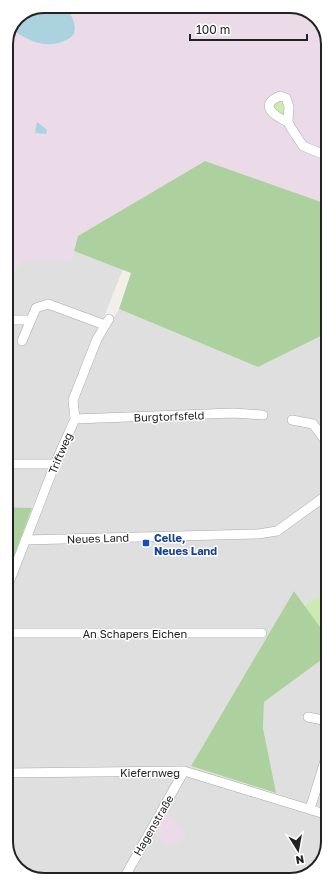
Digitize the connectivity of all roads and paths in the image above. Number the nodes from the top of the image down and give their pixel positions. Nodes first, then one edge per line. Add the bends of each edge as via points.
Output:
1 (288, 122) dead end
2 (321, 153) edge
3 (13, 320) edge
4 (31, 320) junction
5 (22, 341) dead end
6 (263, 415) dead end
7 (75, 419) junction
8 (292, 420) dead end
9 (321, 435) edge
10 (13, 464) edge
11 (55, 464) junction
12 (321, 499) edge
13 (25, 540) junction
14 (13, 572) edge
15 (13, 633) edge
16 (262, 633) dead end
17 (308, 717) dead end
18 (321, 720) edge
19 (184, 771) junction
20 (13, 773) edge
21 (321, 774) edge
22 (310, 809) junction
23 (321, 813) edge
24 (127, 873) edge

1 - 2 street via 304,146
3 - 4 street
4 - 5 street
4 - 7 street, Triftweg via 36,308 48,304 107,322 97,339 73,400
6 - 7 street, Burgtorfsfeld via 233,413
7 - 11 street, Triftweg
8 - 9 street via 313,424
10 - 11 street
11 - 13 street, Triftweg
12 - 13 street, Neues Land via 277,531 258,534
13 - 14 street, Triftweg
15 - 16 street, An Schapers Eichen
17 - 18 street
19 - 20 street, Kiefernweg
19 - 22 street, Kiefernweg
19 - 24 street, Hagenstraße
21 - 22 street
22 - 23 street, Kiefernweg

